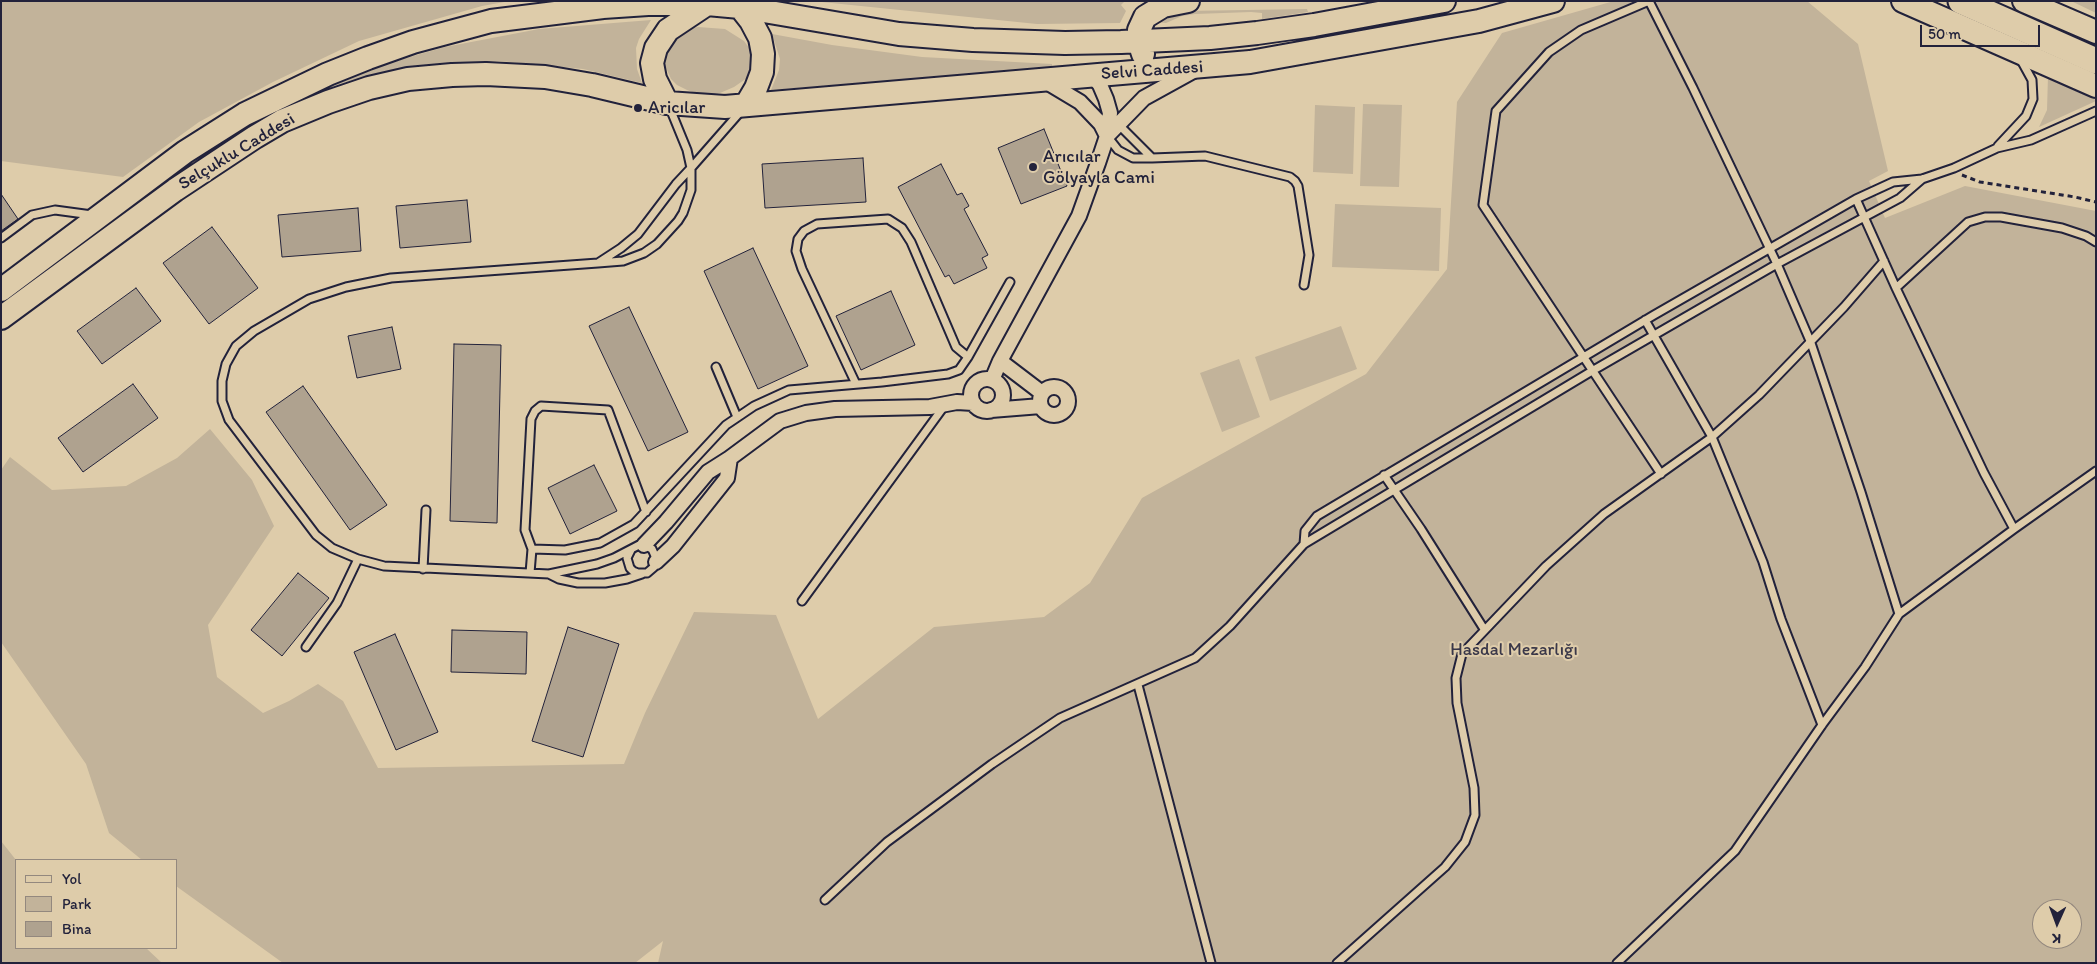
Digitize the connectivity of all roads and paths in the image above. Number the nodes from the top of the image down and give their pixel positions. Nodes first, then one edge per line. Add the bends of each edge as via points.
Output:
1 (1188, 1) edge
2 (1444, 1) edge
3 (1553, 1) edge
4 (1902, 1) edge
5 (1961, 1) edge
6 (2024, 1) edge
7 (707, 4) junction
8 (740, 7) junction
9 (2096, 32) edge
10 (1020, 42) junction
11 (1139, 42) junction
12 (2013, 50) junction
13 (2096, 61) edge
14 (1201, 67) junction
15 (1160, 70) junction
16 (1092, 75) junction
17 (1040, 79) junction
18 (2096, 86) edge
19 (668, 104) junction
20 (746, 105) junction
21 (2096, 111) edge
22 (1118, 124) junction
23 (1107, 136) junction
24 (1996, 148) junction
25 (1152, 158) junction
26 (691, 168) junction
27 (1954, 168) junction
28 (1922, 179) junction
29 (1856, 199) junction
30 (2096, 202) edge
31 (100, 216) junction
32 (1863, 217) junction
33 (1, 238) edge
34 (2096, 242) edge
35 (1768, 248) junction
36 (1884, 262) junction
37 (598, 263) junction
38 (1777, 264) junction
39 (1010, 282) dead end
40 (1304, 285) dead end
41 (1896, 288) junction
42 (1, 290) edge
43 (1, 318) edge
44 (1645, 320) junction
45 (1654, 335) junction
46 (1811, 343) junction
47 (1583, 356) junction
48 (968, 357) junction
49 (1000, 361) junction
50 (716, 367) dead end
51 (1592, 371) junction
52 (992, 380) junction
53 (856, 384) junction
54 (973, 403) junction
55 (946, 404) junction
56 (991, 410) junction
57 (737, 417) junction
58 (1712, 437) junction
59 (730, 458) junction
60 (2096, 472) edge
61 (1661, 474) junction
62 (1384, 475) junction
63 (1394, 489) junction
64 (426, 510) dead end
65 (646, 512) junction
66 (2014, 529) junction
67 (1304, 544) junction
68 (637, 547) junction
69 (532, 549) junction
70 (358, 560) junction
71 (656, 562) junction
72 (423, 569) junction
73 (530, 573) junction
74 (549, 574) junction
75 (642, 574) junction
76 (802, 600) dead end
77 (1899, 614) junction
78 (1484, 629) junction
79 (306, 647) dead end
80 (1138, 685) junction
81 (1822, 725) junction
82 (825, 900) dead end
83 (1211, 963) edge
84 (1337, 963) edge
85 (1617, 963) edge

1 - 11 main road via 1153,10 1141,23
2 - 11 main road, Selvi Caddesi via 1257,33
3 - 14 main road, Selvi Caddesi via 1479,21 1399,37
4 - 12 main road
5 - 13 highway
6 - 9 main road
7 - 8 main road, Selçuklu Caddesi
7 - 19 main road via 668,30 656,48 652,63 655,79
7 - 31 main road, Selçuklu Caddesi via 621,5 541,13 452,31 368,58 245,114 185,152
8 - 10 main road, Selvi Caddesi via 899,34
8 - 20 main road via 760,38 763,54 762,72
10 - 11 main road, Selvi Caddesi
10 - 16 main road via 1050,49 1074,60
11 - 15 main road via 1145,57
12 - 18 main road
12 - 24 lane via 2032,80 2033,99 2026,116
14 - 15 main road, Selvi Caddesi
14 - 22 street via 1144,98
15 - 16 main road, Selvi Caddesi
16 - 17 main road, Selvi Caddesi
16 - 23 street via 1100,84 1108,106 1110,122
17 - 20 main road, Selvi Caddesi
17 - 23 street via 1080,102 1101,124
19 - 20 main road, Selçuklu Caddesi
19 - 26 lane
19 - 43 main road, Selçuklu Caddesi via 592,85 504,74 408,79 369,88 282,122 228,154
20 - 26 lane
21 - 24 lane via 2031,140
22 - 23 street
22 - 25 lane
23 - 25 lane via 1118,150 1133,158
23 - 49 street via 1079,216
24 - 27 lane
25 - 40 lane via 1204,156 1290,177 1295,181 1308,256
26 - 37 lane via 638,234
26 - 37 lane via 692,190 683,213 657,244 623,261
27 - 28 lane
27 - 30 path via 1980,182
28 - 29 lane via 1893,182
28 - 32 lane via 1900,198
29 - 32 lane
29 - 35 lane
31 - 33 lane via 55,210 32,215
31 - 42 main road, Selçuklu Caddesi
32 - 36 lane
32 - 38 lane
34 - 41 lane via 2062,228 1985,217 1968,222
35 - 38 lane
35 - 44 lane
35 - 47 lane via 1693,88 1648,2 1581,30 1549,52 1496,111 1483,205
36 - 41 lane
36 - 46 lane
37 - 70 lane via 391,278 346,286 309,299 254,331 236,346 226,364 222,381 222,401 229,420 316,535 332,548
38 - 45 lane
38 - 46 lane
39 - 48 lane
41 - 66 lane
44 - 45 lane
44 - 47 lane
45 - 51 lane
45 - 58 lane
46 - 58 lane via 1759,396
46 - 77 lane
47 - 51 lane
47 - 62 lane
48 - 53 lane via 958,370 948,374
48 - 53 lane via 956,348 902,228 888,219 817,224 798,239 796,251
49 - 52 street
49 - 56 street via 1041,399
50 - 57 lane
51 - 61 lane
51 - 63 lane
52 - 54 street via 984,379 975,384 971,393
52 - 56 street via 1003,394 1000,404
53 - 57 lane via 789,390
54 - 55 street
54 - 56 street via 980,410
55 - 59 street via 806,412 780,421
55 - 76 lane
57 - 65 lane via 710,441
58 - 61 lane
58 - 81 lane via 1763,562
59 - 68 street via 708,472 666,522
59 - 71 street via 727,478
60 - 66 lane
61 - 78 lane via 1604,514 1546,566
62 - 63 lane
62 - 67 lane via 1317,516 1305,531
63 - 67 lane
63 - 78 lane
64 - 72 lane
65 - 69 lane via 634,524 600,543 565,550
65 - 69 lane via 608,410 541,406 531,419 525,530
66 - 77 lane
67 - 80 lane via 1230,626 1195,658
68 - 71 lane via 652,549
68 - 74 lane via 597,564
68 - 75 lane via 627,558 630,568
69 - 73 lane
70 - 72 lane
70 - 79 lane via 337,603
71 - 75 lane via 651,570
72 - 73 lane
73 - 74 lane
74 - 75 lane via 578,583 605,583
77 - 81 lane
78 - 84 lane via 1462,654 1456,678 1475,815 1465,842 1445,867
80 - 82 lane via 1060,718 992,764 888,842
80 - 83 lane
81 - 85 lane via 1735,851

